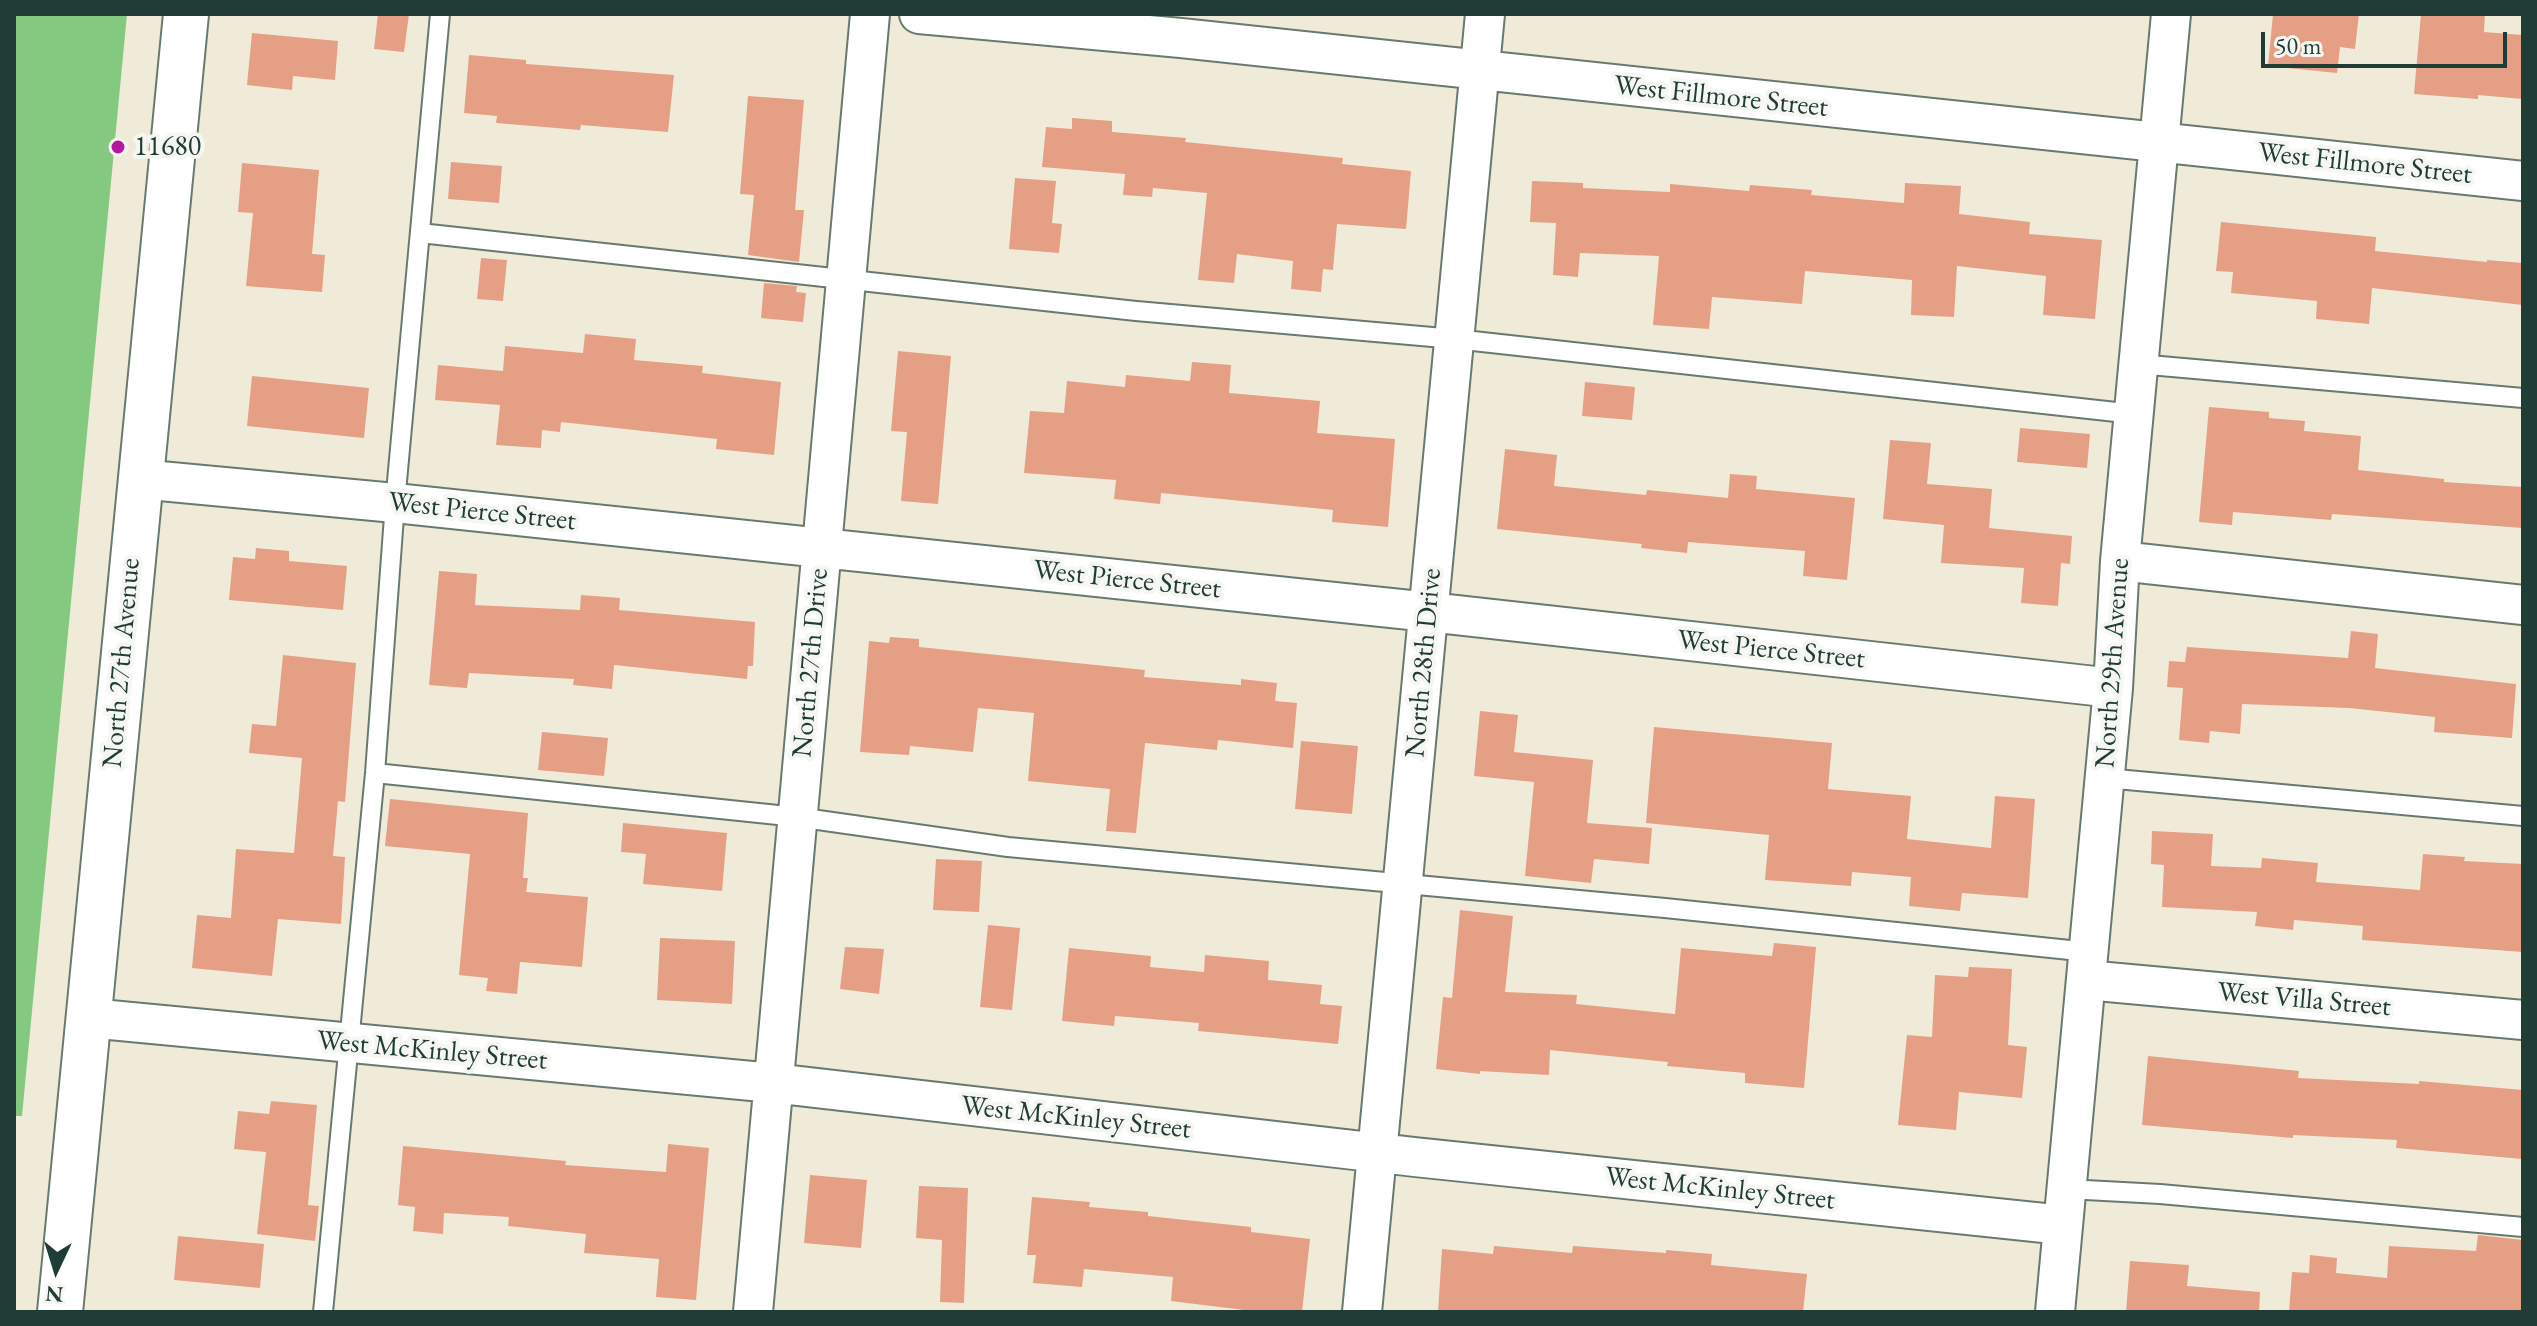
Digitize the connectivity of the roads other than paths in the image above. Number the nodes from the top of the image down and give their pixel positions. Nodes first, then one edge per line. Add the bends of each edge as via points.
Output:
1 (186, 14) edge
2 (440, 14) edge
3 (870, 14) edge
4 (919, 14) edge
5 (1485, 14) edge
6 (2171, 14) edge
7 (1480, 70) junction
8 (2159, 141) junction
9 (2523, 181) edge
10 (420, 233) junction
11 (846, 278) junction
12 (1455, 339) junction
13 (2138, 364) junction
14 (2523, 398) edge
15 (2134, 414) junction
16 (139, 479) junction
17 (395, 503) junction
18 (821, 548) junction
19 (2120, 561) junction
20 (2523, 605) edge
21 (1429, 612) junction
22 (2113, 688) junction
23 (375, 773) junction
24 (2105, 778) junction
25 (2523, 816) edge
26 (797, 817) junction
27 (1404, 883) junction
28 (2087, 966) junction
29 (89, 1018) junction
30 (2523, 1020) edge
31 (347, 1043) junction
32 (773, 1083) junction
33 (1376, 1152) junction
34 (2065, 1207) junction
35 (2523, 1227) edge
36 (60, 1312) edge
37 (323, 1312) edge
38 (753, 1312) edge
39 (1362, 1312) edge
40 (2055, 1312) edge

1 - 16 main road, North 27th Avenue
2 - 10 lane
3 - 11 street, North 27th Drive
4 - 7 street, West Fillmore Street
5 - 7 street, North 28th Drive
6 - 8 street, North 29th Avenue
7 - 8 street, West Fillmore Street
7 - 12 street, North 28th Drive
8 - 9 street, West Fillmore Street
8 - 13 street, North 29th Avenue
10 - 11 lane
10 - 17 lane
11 - 12 lane
11 - 18 street, North 27th Drive
12 - 15 lane
12 - 21 street, North 28th Drive
13 - 14 lane
13 - 15 street, North 29th Avenue
15 - 19 street, North 29th Avenue
16 - 17 street, West Pierce Street
16 - 29 main road, North 27th Avenue
17 - 18 street, West Pierce Street
17 - 23 lane
18 - 21 street, West Pierce Street
18 - 26 street, North 27th Drive
19 - 20 street
19 - 22 street, North 29th Avenue
21 - 22 street, West Pierce Street
21 - 27 street, North 28th Drive
22 - 24 street, North 29th Avenue
23 - 26 lane
23 - 31 lane
24 - 25 lane
24 - 28 street, North 29th Avenue
26 - 27 lane via 1008,847
26 - 32 street, North 27th Drive
27 - 28 lane
27 - 33 street, North 28th Drive
28 - 30 street, West Villa Street
28 - 34 street, North 29th Avenue
29 - 31 street, West McKinley Street
29 - 36 main road, North 27th Avenue
31 - 32 street, West McKinley Street
31 - 37 lane
32 - 33 street, West McKinley Street
32 - 38 street, North 27th Drive
33 - 34 street, West McKinley Street
33 - 39 street, North 28th Drive
34 - 35 lane via 2160,1194
34 - 40 street, North 29th Avenue

